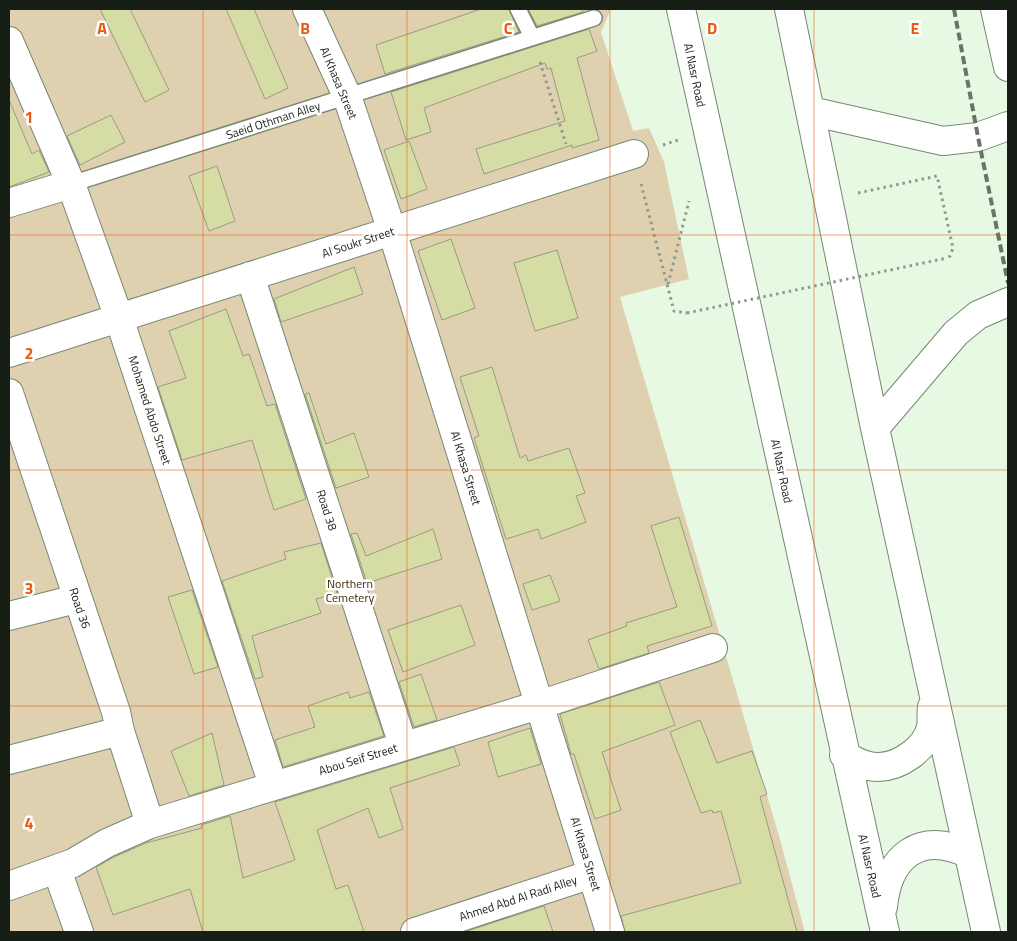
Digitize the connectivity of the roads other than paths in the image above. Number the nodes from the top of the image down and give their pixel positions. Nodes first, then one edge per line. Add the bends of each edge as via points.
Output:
1 (307, 9) edge
2 (518, 9) edge
3 (681, 9) edge
4 (789, 9) edge
5 (995, 9) edge
6 (594, 18) dead end
7 (1004, 34) edge
8 (532, 37) junction
9 (9, 41) edge
10 (1008, 67) edge
11 (347, 96) junction
12 (810, 110) junction
13 (1008, 126) edge
14 (634, 154) road end
15 (72, 184) junction
16 (9, 203) edge
17 (392, 231) junction
18 (250, 276) junction
19 (1008, 302) edge
20 (120, 318) junction
21 (9, 353) edge
22 (9, 393) edge
23 (875, 428) junction
24 (76, 598) junction
25 (9, 616) edge
26 (713, 648) dead end
27 (932, 694) junction
28 (540, 705) junction
29 (120, 731) junction
30 (403, 745) junction
31 (844, 756) junction
32 (9, 760) edge
33 (273, 785) junction
34 (150, 824) junction
35 (969, 854) junction
36 (57, 870) junction
37 (592, 874) junction
38 (9, 886) edge
39 (884, 925) edge
40 (79, 932) edge
41 (415, 932) edge
42 (610, 932) edge
43 (986, 932) edge

1 - 11 main road, Al Khasa Street
2 - 8 lane
3 - 31 main road, Al Nasr Road
4 - 12 main road
5 - 7 main road
6 - 8 lane, Saeid Othman Alley
7 - 10 main road
8 - 11 lane, Saeid Othman Alley
9 - 15 main road, Mohamed Abdo Street
11 - 15 lane, Saeid Othman Alley
11 - 17 main road, Al Khasa Street
12 - 13 main road via 943,141 978,137
12 - 23 main road
14 - 17 main road, Al Soukr Street
15 - 16 main road, Saeid Othman Alley
15 - 20 main road, Mohamed Abdo Street
17 - 18 main road, Al Soukr Street
17 - 28 main road, Al Khasa Street
18 - 20 main road, Al Soukr Street
18 - 30 main road, Road 38
19 - 23 main road via 978,315 956,333
20 - 21 main road, Al Soukr Street
20 - 33 main road, Mohamed Abdo Street
22 - 24 main road, Road 36
23 - 27 main road
24 - 25 main road
24 - 29 main road, Road 36
26 - 28 main road, Abou Seif Street
27 - 31 main road via 931,727 923,743 910,755 878,767 860,764
27 - 35 main road
28 - 30 main road, Abou Seif Street
28 - 37 main road, Al Khasa Street
29 - 32 main road
29 - 34 main road, Road 36
30 - 33 main road, Abou Seif Street
31 - 39 main road, Al Nasr Road
33 - 34 main road, Abou Seif Street
34 - 36 main road, Abou Seif Street
35 - 39 main road via 953,846 935,844 917,848 902,858 891,872 885,889
35 - 43 main road
36 - 38 main road, Abou Seif Street
36 - 40 main road
37 - 41 main road, Ahmed Abd Al Radi Alley
37 - 42 main road, Al Khasa Street

